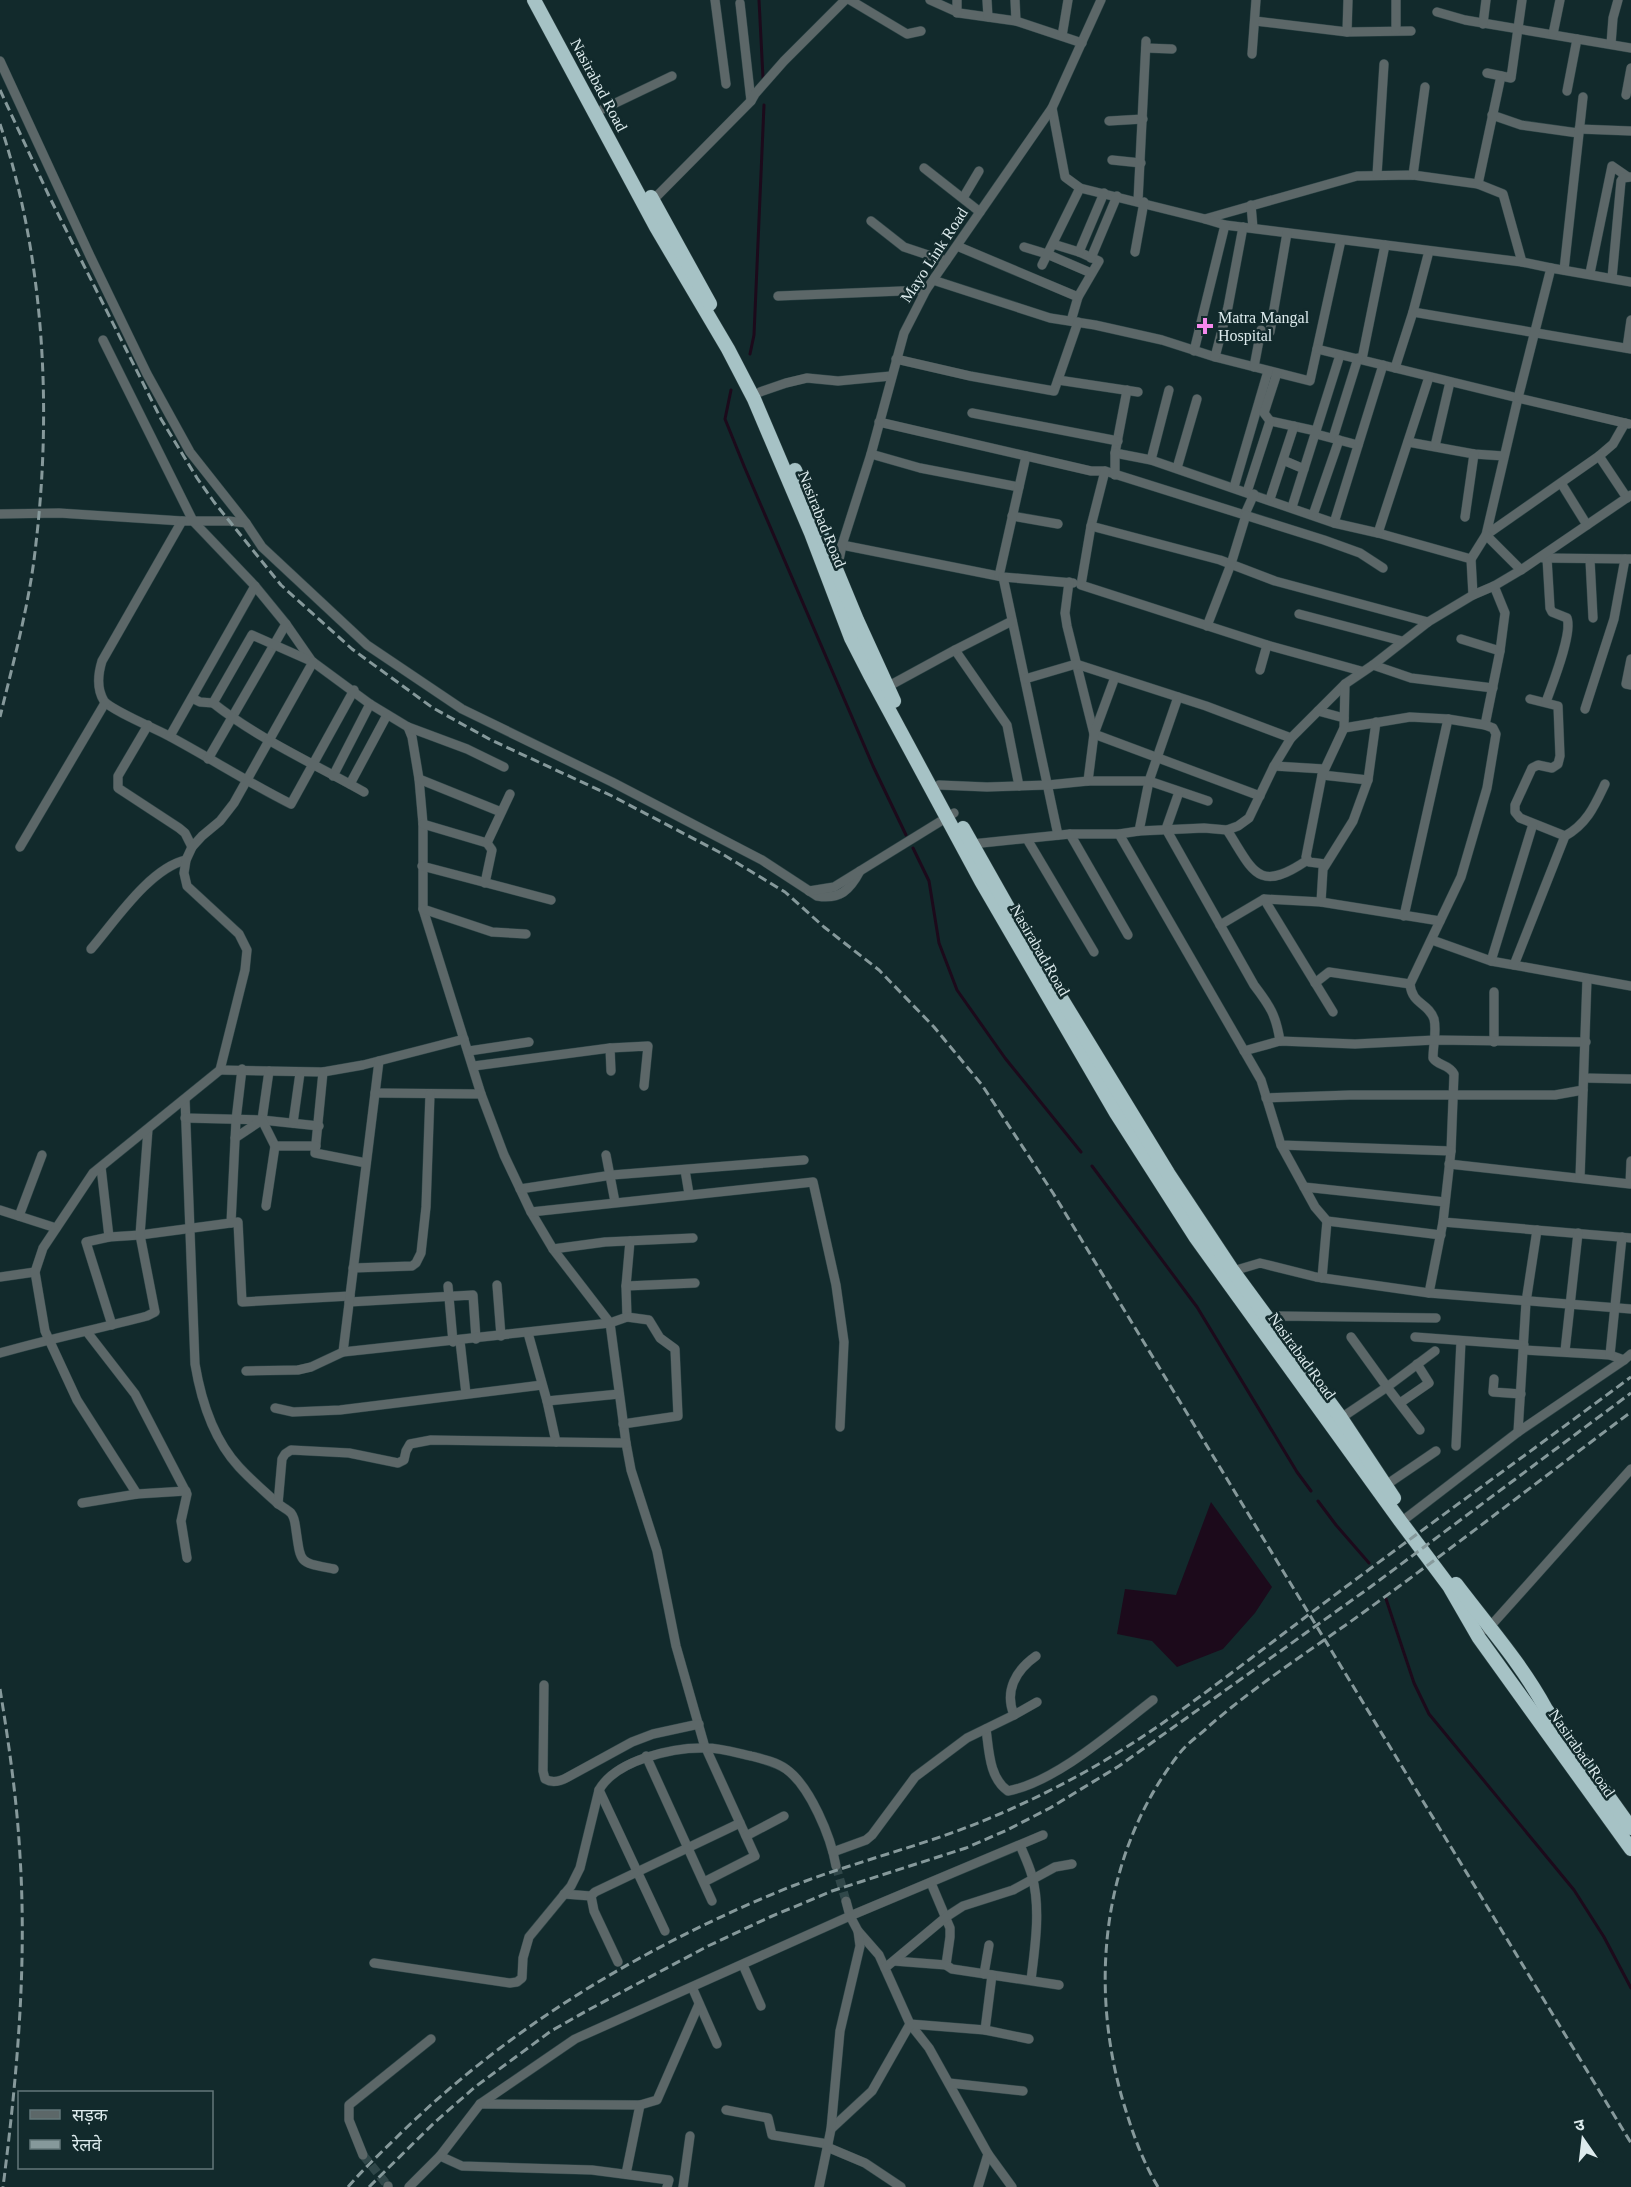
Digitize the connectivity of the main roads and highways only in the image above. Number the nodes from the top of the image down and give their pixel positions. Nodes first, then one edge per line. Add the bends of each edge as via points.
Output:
1 (534, 0) edge
2 (545, 0) edge
3 (833, 577) junction
4 (950, 815) junction
5 (1404, 1519) junction
6 (1535, 1689) junction
7 (1522, 1696) junction
8 (1631, 1828) edge
9 (1631, 1849) edge

1 - 3 highway, Nasirabad Road via 754,399
2 - 3 highway, Nasirabad Road via 760,392 819,526
3 - 4 highway, Nasirabad Road via 939,785
3 - 4 highway, Nasirabad Road via 851,638
4 - 5 highway, Nasirabad Road via 972,844 1168,1173 1233,1271 1341,1418
4 - 5 highway, Nasirabad Road via 981,881 1144,1158 1196,1238
5 - 6 highway, Nasirabad Road via 1491,1626
5 - 7 highway, Nasirabad Road via 1479,1638
6 - 7 highway
6 - 8 highway, Nasirabad Road
7 - 9 highway, Nasirabad Road

